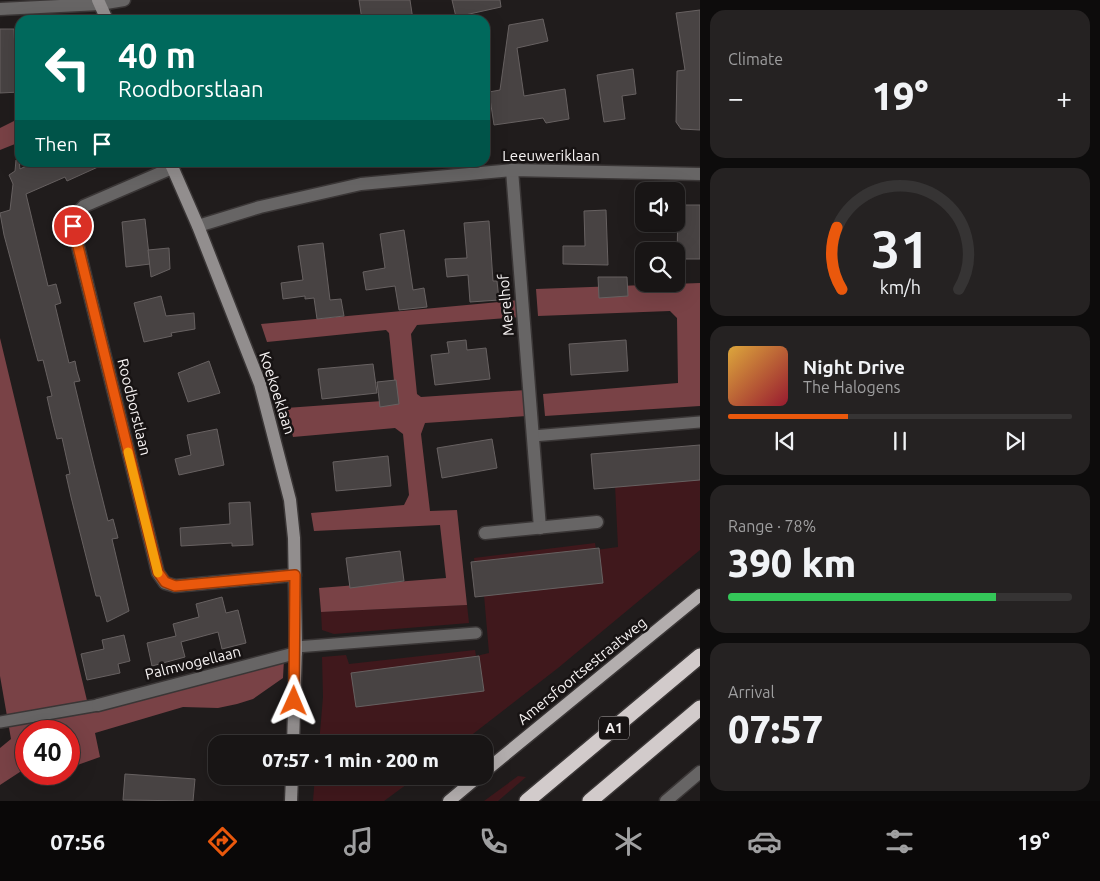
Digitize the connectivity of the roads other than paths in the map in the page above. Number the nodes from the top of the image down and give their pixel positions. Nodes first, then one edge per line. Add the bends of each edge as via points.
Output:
1 (124, 0) edge
2 (99, 2) edge
3 (0, 9) edge
4 (105, 15) edge
5 (167, 167) edge
6 (172, 167) edge
7 (512, 170) junction
8 (700, 174) edge
9 (198, 226) junction
10 (700, 422) edge
11 (533, 436) junction
12 (597, 522) dead end
13 (540, 528) junction
14 (485, 533) dead end
15 (295, 575) junction
16 (700, 595) edge
17 (476, 633) dead end
18 (296, 650) junction
19 (700, 656) edge
20 (98, 705) joint
21 (700, 708) edge
22 (0, 722) edge
23 (293, 735) edge
24 (493, 765) edge
25 (700, 772) edge
26 (292, 785) edge
27 (468, 785) edge
28 (291, 801) edge
29 (449, 801) edge
30 (527, 801) edge
31 (590, 801) edge
32 (666, 801) edge

1 - 2 street
2 - 3 street
2 - 4 street
5 - 15 street, Roodborstlaan via 84,206 75,215 73,226 158,572 165,582 175,586
6 - 9 street, Koekoeklaan
7 - 8 street, Leeuweriklaan
7 - 9 street, Leeuweriklaan via 361,184 260,207
7 - 11 street, Merelhof
9 - 15 street, Koekoeklaan via 260,384 282,462 290,500
10 - 11 lane
11 - 13 street, Merelhof
12 - 13 street
13 - 14 street
15 - 18 street, Koekoeklaan
16 - 24 main road, Amersfoortsestraatweg
17 - 18 lane
18 - 20 street, Palmvogellaan
18 - 23 street, Koekoeklaan
19 - 30 highway, A1
20 - 22 lane
21 - 31 highway, A1
25 - 32 street
26 - 28 street
27 - 29 main road

